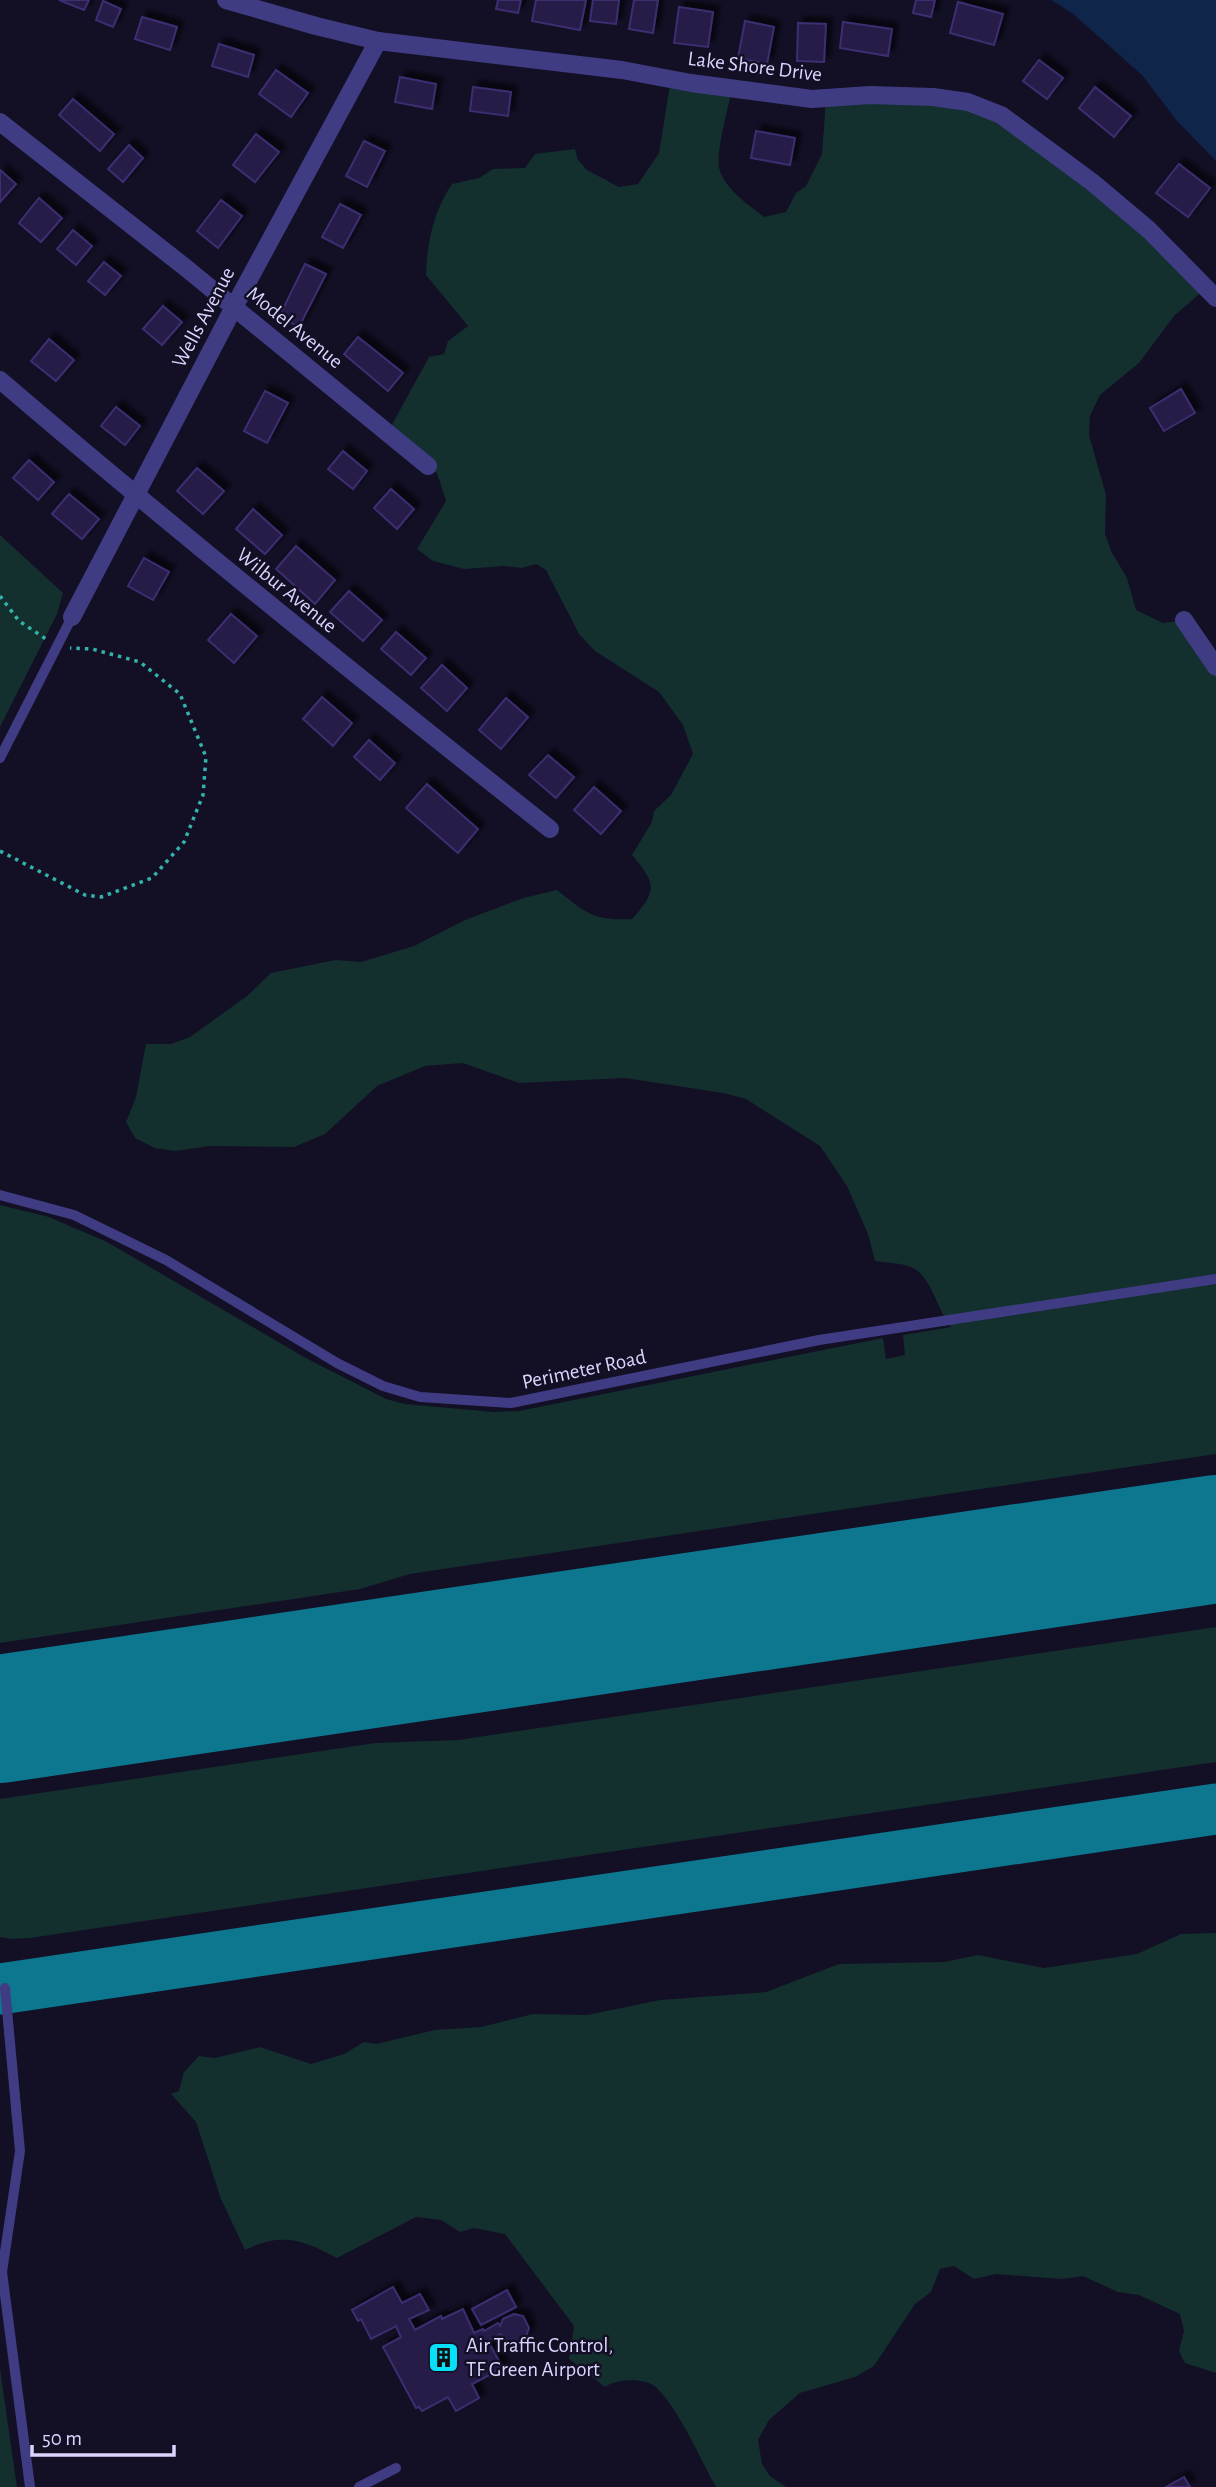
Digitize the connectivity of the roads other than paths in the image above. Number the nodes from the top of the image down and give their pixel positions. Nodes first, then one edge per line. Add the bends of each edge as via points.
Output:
1 (226, 0) edge
2 (378, 41) junction
3 (0, 122) edge
4 (1216, 298) edge
5 (234, 307) junction
6 (0, 380) edge
7 (428, 466) dead end
8 (135, 496) junction
9 (72, 617) joint
10 (1184, 620) dead end
11 (1216, 667) edge
12 (0, 758) edge
13 (550, 829) dead end
14 (0, 1195) edge
15 (1216, 1279) edge
16 (5, 1988) dead end
17 (396, 2468) dead end
18 (30, 2487) edge
19 (359, 2487) edge

1 - 2 street, Lake Shore Drive
2 - 4 street, Lake Shore Drive via 622,70 812,99 883,96 968,102 1001,115 1091,182 1149,230
2 - 5 street, Wells Avenue
3 - 5 street, Model Avenue
5 - 7 street, Model Avenue
5 - 8 street, Wells Avenue
6 - 8 street, Wilbur Avenue
8 - 9 street, Wells Avenue
8 - 13 street, Wilbur Avenue
9 - 12 lane
10 - 11 street
14 - 15 lane, Perimeter Road via 74,1215 166,1261 383,1386 469,1402 511,1403 819,1340
16 - 18 lane via 20,2151 2,2272
17 - 19 lane

